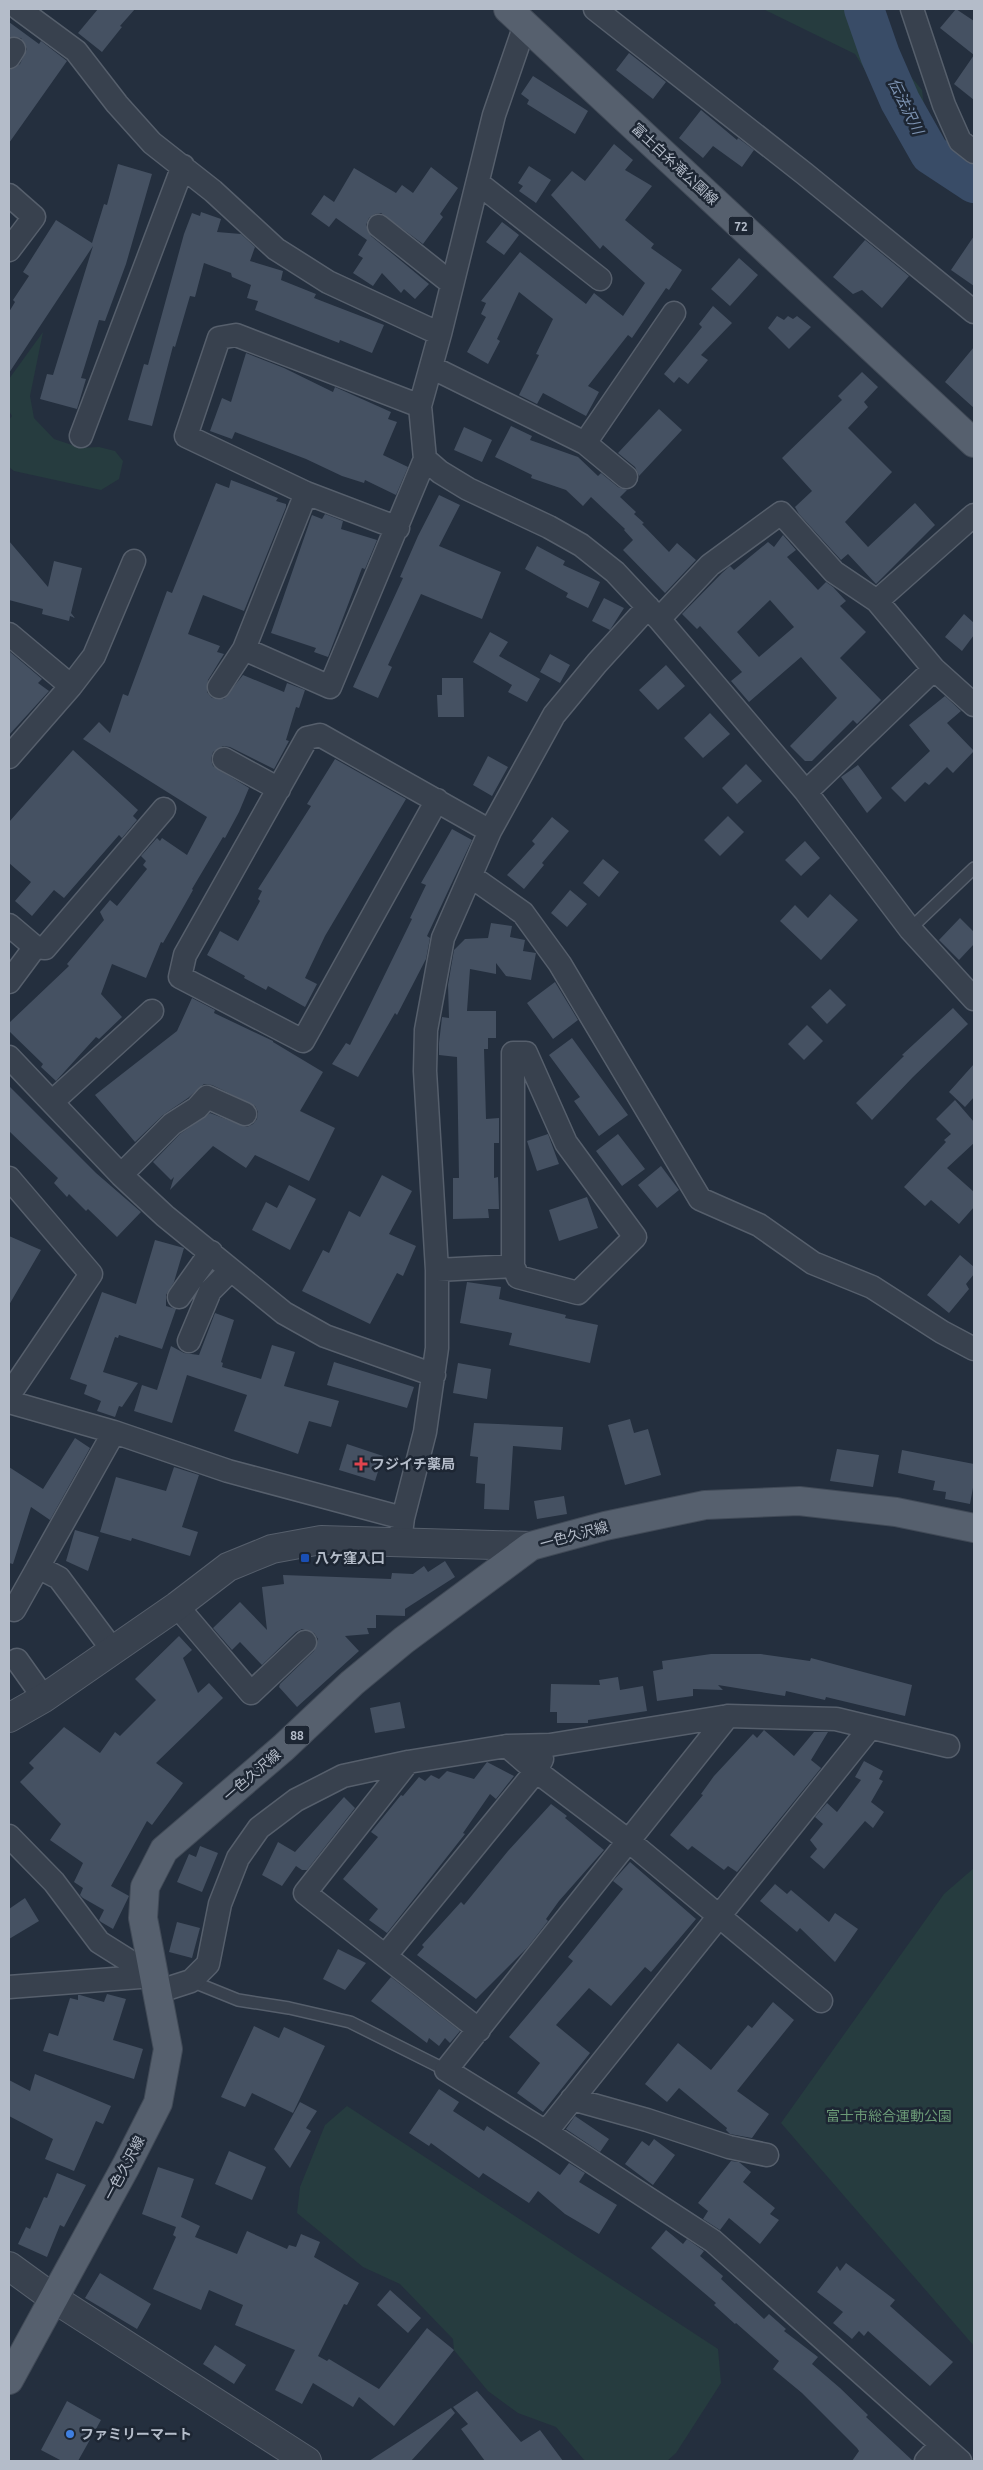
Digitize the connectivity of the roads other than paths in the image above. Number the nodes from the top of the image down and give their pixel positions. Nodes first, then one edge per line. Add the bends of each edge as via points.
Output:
1 (19, 9) edge
2 (594, 9) edge
3 (912, 9) edge
4 (44, 15) edge
5 (517, 17) edge
6 (974, 124) edge
7 (967, 147) edge
8 (183, 166) junction
9 (478, 183) junction
10 (9, 195) edge
11 (379, 226) dead end
12 (9, 250) edge
13 (600, 279) dead end
14 (451, 283) junction
15 (974, 312) edge
16 (674, 313) dead end
17 (440, 334) junction
18 (431, 367) junction
19 (420, 406) junction
20 (82, 436) dead end
21 (585, 443) junction
22 (974, 443) edge
23 (425, 458) junction
24 (626, 477) dead end
25 (306, 493) junction
26 (974, 516) edge
27 (398, 528) junction
28 (134, 561) dead end
29 (878, 601) junction
30 (654, 613) junction
31 (9, 634) edge
32 (244, 649) junction
33 (934, 669) junction
34 (71, 686) junction
35 (219, 687) dead end
36 (974, 705) edge
37 (9, 757) edge
38 (224, 759) dead end
39 (279, 789) junction
40 (806, 792) junction
41 (437, 800) junction
42 (164, 809) dead end
43 (490, 830) junction
44 (974, 868) edge
45 (472, 877) junction
46 (9, 925) edge
47 (910, 929) junction
48 (34, 947) junction
49 (9, 982) edge
50 (974, 999) edge
51 (152, 1011) dead end
52 (9, 1057) edge
53 (52, 1102) junction
54 (245, 1114) dead end
55 (121, 1175) junction
56 (9, 1179) edge
57 (211, 1252) junction
58 (513, 1266) junction
59 (231, 1270) junction
60 (437, 1270) junction
61 (179, 1297) dead end
62 (189, 1341) dead end
63 (974, 1348) edge
64 (434, 1375) junction
65 (9, 1395) edge
66 (9, 1402) edge
67 (114, 1432) junction
68 (974, 1528) edge
69 (401, 1529) junction
70 (531, 1546) junction
71 (38, 1568) junction
72 (177, 1606) junction
73 (9, 1608) edge
74 (306, 1642) dead end
75 (112, 1649) junction
76 (17, 1660) dead end
77 (44, 1698) junction
78 (728, 1716) junction
79 (9, 1718) edge
80 (870, 1728) junction
81 (550, 1745) junction
82 (507, 1746) junction
83 (948, 1746) dead end
84 (408, 1762) junction
85 (536, 1771) junction
86 (9, 1836) edge
87 (630, 1842) junction
88 (719, 1918) junction
89 (386, 1956) junction
90 (191, 1981) junction
91 (155, 1984) junction
92 (9, 1987) edge
93 (821, 2001) dead end
94 (479, 2030) junction
95 (446, 2070) junction
96 (572, 2099) junction
97 (546, 2132) junction
98 (767, 2155) dead end
99 (9, 2266) edge
100 (53, 2298) junction
101 (9, 2380) edge
102 (941, 2445) junction
103 (307, 2461) edge
104 (926, 2461) edge
105 (960, 2461) edge

1 - 4 street
2 - 15 street via 805,174
3 - 7 street via 944,105
4 - 8 street via 152,143
5 - 9 street
5 - 22 main road, 富士白糸滝公園線 / 72
6 - 7 street
8 - 17 street via 284,254 328,282
8 - 20 street
9 - 13 street
9 - 14 street
10 - 12 street via 34,217
11 - 14 street
14 - 17 street
16 - 21 street
17 - 18 street
18 - 19 street
18 - 21 street
19 - 23 street
19 - 25 street via 236,335 219,338 186,436
21 - 24 street
23 - 27 street
23 - 30 street via 440,472 468,489 581,545 615,572
25 - 27 street
25 - 32 street
26 - 29 street
27 - 32 street via 330,687
28 - 34 street via 94,656
29 - 30 street via 834,572 781,513 710,565
29 - 33 street
30 - 40 street
30 - 43 street via 597,663 554,715
31 - 34 street
32 - 35 street
33 - 36 street
33 - 40 street
34 - 37 street
38 - 39 street
39 - 41 street via 307,738 320,735
39 - 41 street via 185,955 180,977 303,1041
40 - 47 street
41 - 43 street
42 - 48 street via 45,948
43 - 45 street
44 - 47 lane
45 - 60 street via 444,938 426,1030 425,1071
45 - 63 street via 523,913 560,964 700,1199 759,1225 813,1263 872,1287 942,1332
46 - 48 street
47 - 50 street
48 - 49 street
51 - 53 street
52 - 53 street
53 - 55 street
54 - 55 street via 207,1097 197,1108 172,1124
55 - 57 street via 165,1216
56 - 65 street via 90,1274
57 - 59 street
57 - 61 street
58 - 58 street via 518,1277 578,1293 634,1237 566,1144 526,1053 513,1053
58 - 60 street
59 - 62 street via 210,1291
59 - 64 street via 284,1313 325,1336
60 - 64 street
64 - 69 street via 425,1432
66 - 67 street
67 - 69 street
67 - 71 street
68 - 70 main road, 一色久沢線 / 88 via 850,1506 800,1501 705,1505
69 - 70 street
69 - 72 street via 272,1549 228,1567
70 - 91 main road, 一色久沢線 / 88 via 382,1658 164,1850 145,1886 143,1918
71 - 73 street via 14,1610
71 - 75 street via 59,1578
72 - 74 street via 251,1693
72 - 75 street
75 - 77 street
76 - 77 street
77 - 79 street
78 - 80 street via 836,1719
78 - 81 street
78 - 87 street
80 - 83 street
80 - 88 street
81 - 82 street
81 - 85 street
82 - 84 street
82 - 85 street
84 - 89 street via 305,1893
84 - 90 street via 342,1776 296,1800 259,1828 238,1858 220,1904 208,1964
85 - 87 street
85 - 89 street
86 - 91 street via 54,1882 99,1942
87 - 88 street
87 - 94 street
88 - 93 street
88 - 96 street
89 - 94 street
90 - 91 street
90 - 95 lane via 238,2000 350,2022
91 - 92 street
91 - 100 main road, 一色久沢線 / 88 via 168,2049 158,2103
94 - 95 street
95 - 97 street
96 - 97 street
96 - 98 street via 729,2147
97 - 102 street via 713,2241
99 - 100 street
100 - 101 main road, 一色久沢線 / 88
100 - 103 street
102 - 104 street
102 - 105 street

